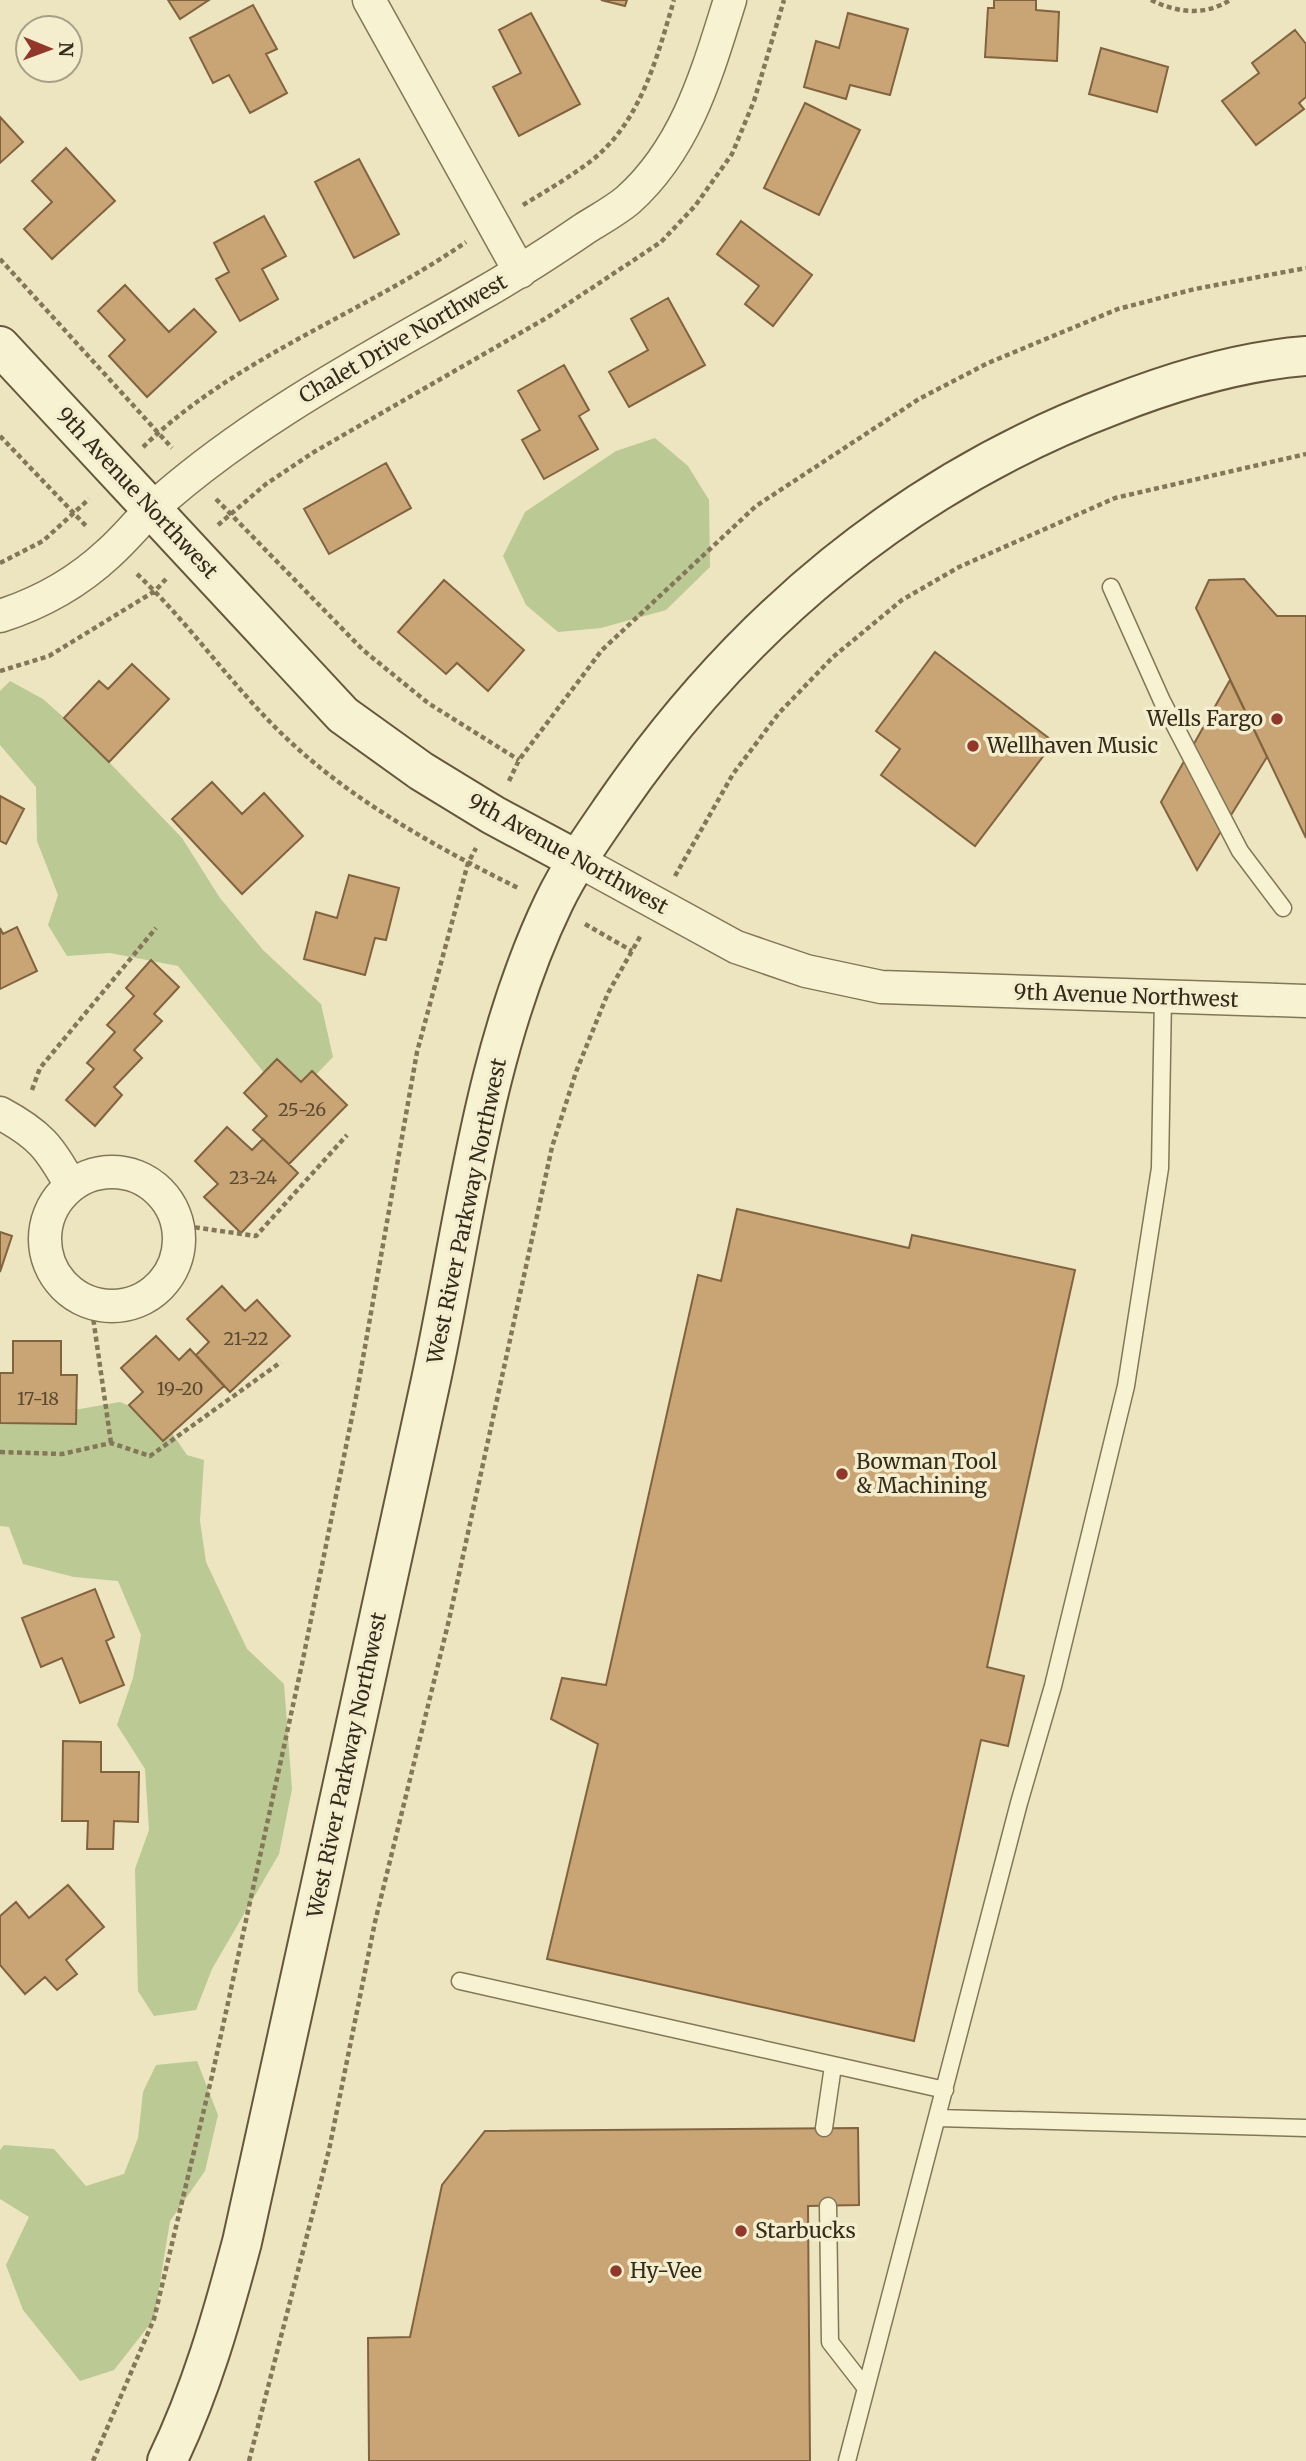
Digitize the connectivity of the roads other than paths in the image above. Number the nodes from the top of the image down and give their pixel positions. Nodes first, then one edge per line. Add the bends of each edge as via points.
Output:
1 (369, 0) edge
2 (730, 0) edge
3 (520, 272) junction
4 (0, 346) edge
5 (1306, 356) edge
6 (152, 509) junction
7 (1111, 587) dead end
8 (0, 616) edge
9 (577, 859) junction
10 (1283, 908) dead end
11 (1163, 997) junction
12 (1306, 1001) edge
13 (11, 1118) edge
14 (71, 1186) junction
15 (460, 1981) dead end
16 (834, 2066) junction
17 (945, 2090) junction
18 (938, 2118) junction
19 (824, 2128) dead end
20 (1306, 2129) edge
21 (828, 2206) dead end
22 (865, 2387) junction
23 (167, 2461) edge
24 (847, 2461) edge

1 - 3 street
2 - 3 street, Chalet Drive Northwest via 685,128 654,172 627,201
3 - 6 street, Chalet Drive Northwest via 285,407
4 - 6 main road, 9th Avenue Northwest
5 - 9 main road, West River Parkway Northwest via 1230,368 1075,419 996,455 873,533 781,609 718,674 658,741
6 - 8 street, Chalet Drive Northwest via 110,553 71,583 29,607
6 - 9 main road, 9th Avenue Northwest via 343,715 421,771
7 - 10 lane via 1240,852
9 - 11 street, 9th Avenue Northwest via 736,947 806,971 881,987
9 - 23 main road, West River Parkway Northwest via 552,905 513,1006 472,1168 436,1354 242,2242 220,2323 187,2419
11 - 12 street, 9th Avenue Northwest
11 - 17 lane via 1160,1168 1126,1386 1060,1660
13 - 14 street via 51,1148
14 - 14 street via 52,1209 45,1244 51,1267 65,1288 91,1303 119,1306 147,1297 167,1279 178,1254 178,1225 169,1203 150,1183 129,1173 103,1172
15 - 16 lane
16 - 17 lane
16 - 19 lane
17 - 18 lane
18 - 20 lane
18 - 22 lane
21 - 22 lane via 830,2342
22 - 24 lane

